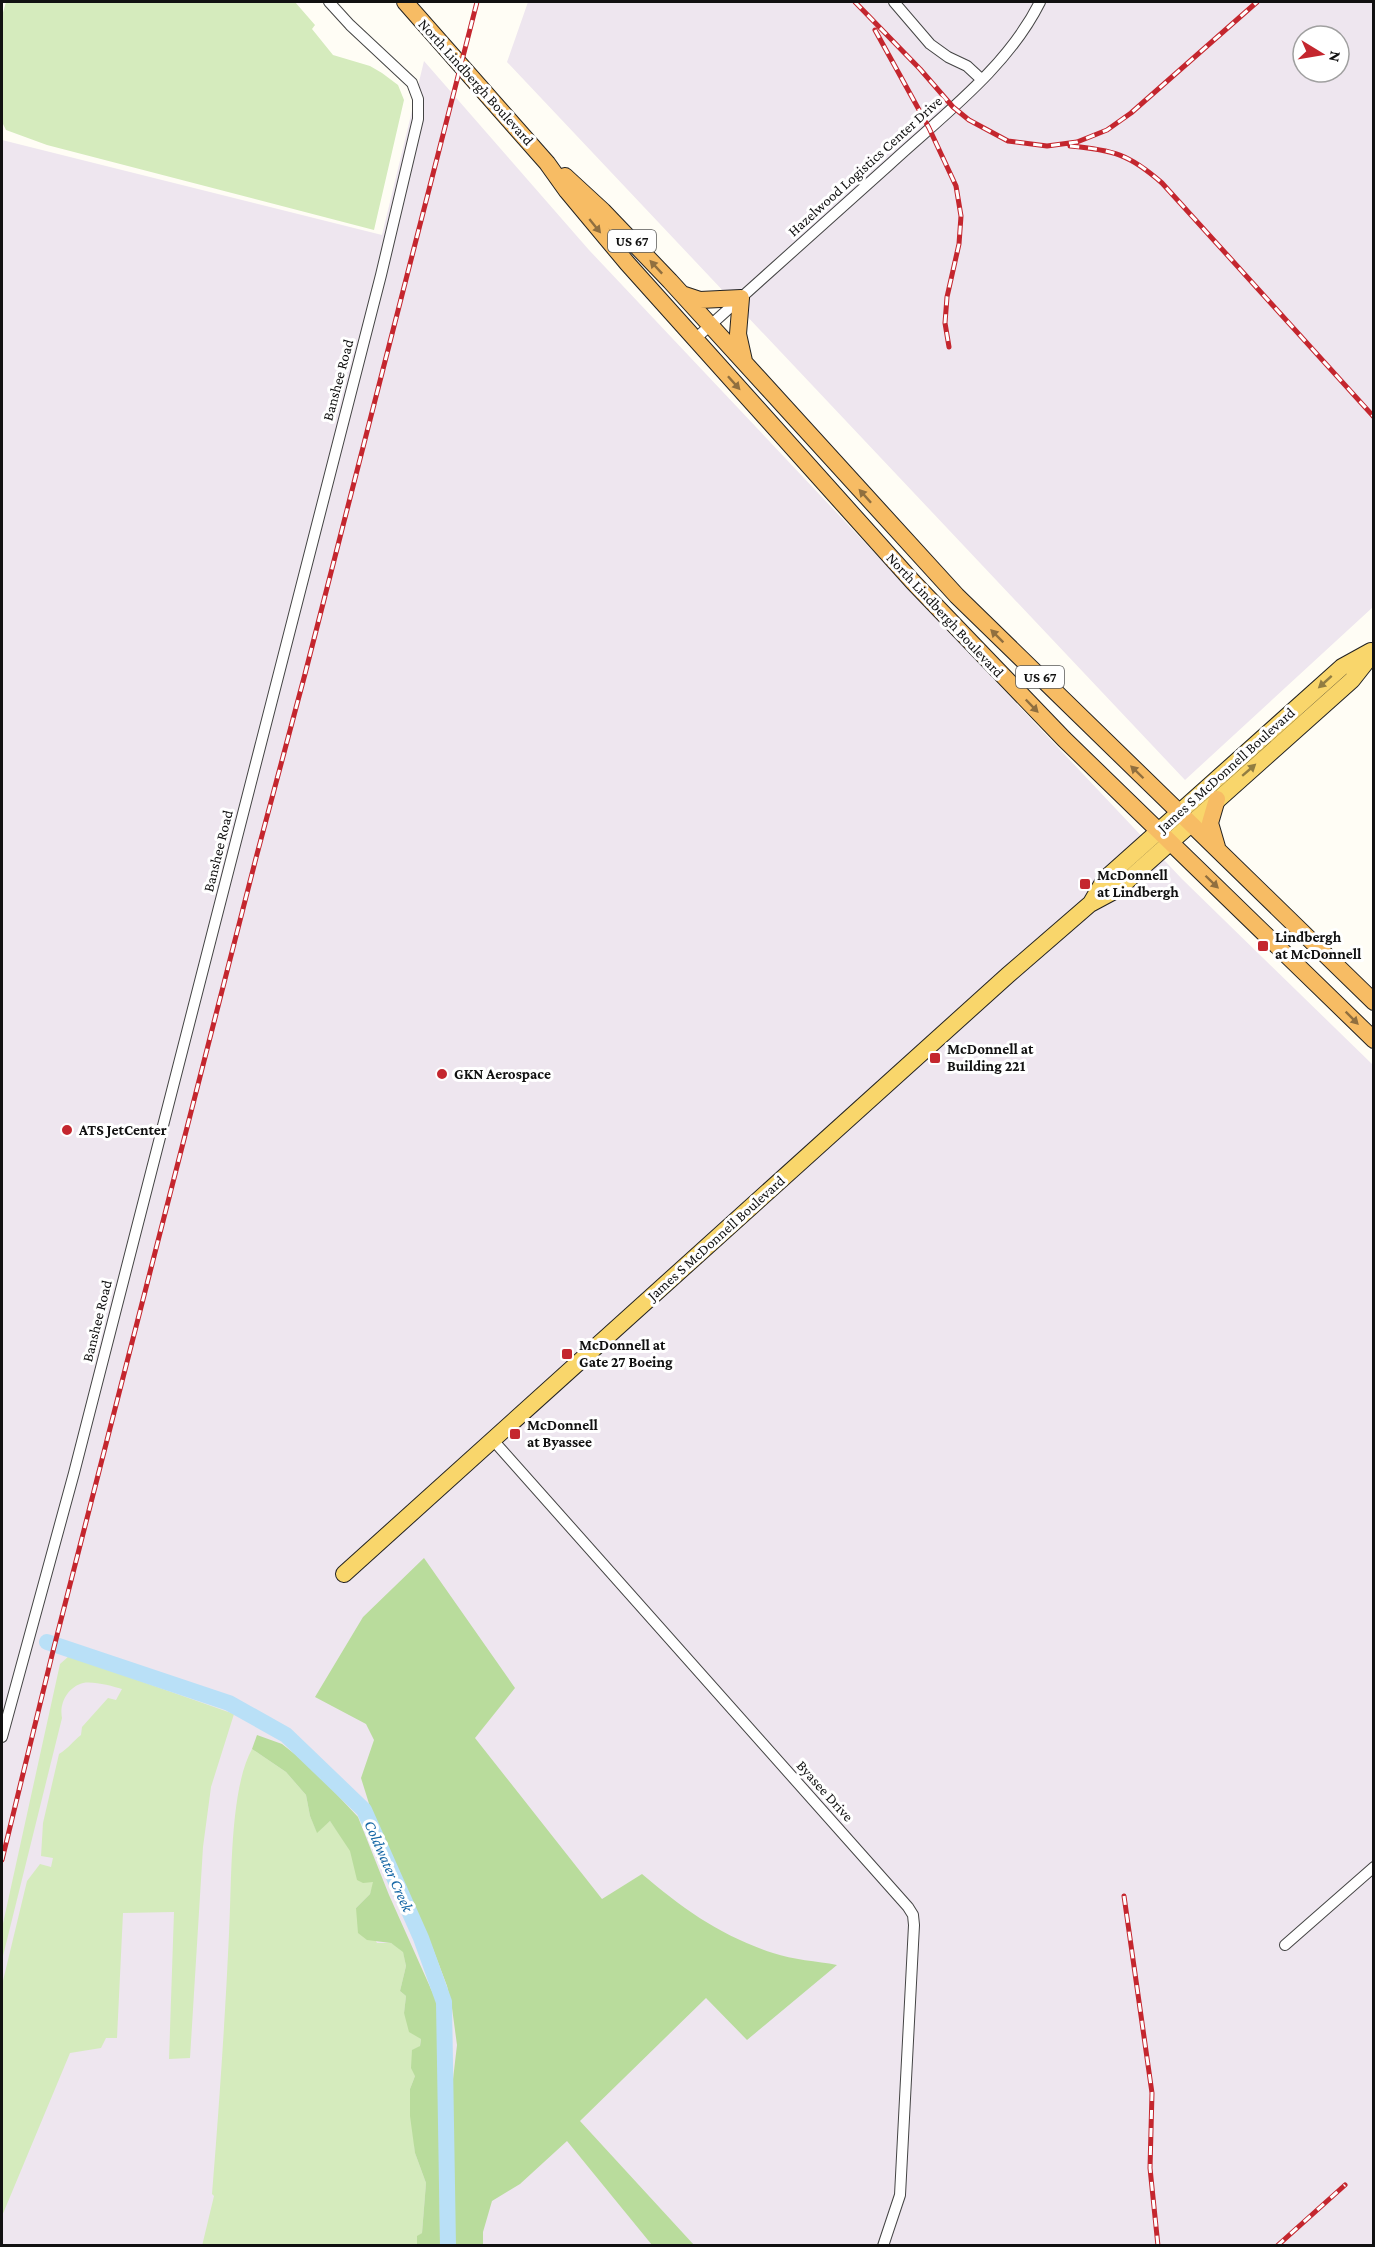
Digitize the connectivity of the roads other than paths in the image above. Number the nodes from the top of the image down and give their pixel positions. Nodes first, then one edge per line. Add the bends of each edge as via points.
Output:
1 (329, 2) edge
2 (405, 2) edge
3 (894, 2) edge
4 (1040, 2) edge
5 (981, 80) junction
6 (548, 163) junction
7 (681, 293) junction
8 (741, 298) junction
9 (710, 326) junction
10 (695, 339) junction
11 (744, 363) junction
12 (1374, 650) edge
13 (1217, 799) junction
14 (1185, 818) junction
15 (1164, 836) junction
16 (1220, 853) junction
17 (1374, 1002) edge
18 (1374, 1040) edge
19 (492, 1438) junction
20 (344, 1574) dead end
21 (2, 1737) edge
22 (1374, 1867) edge
23 (1285, 1945) dead end
24 (883, 2246) edge

1 - 21 street, Banshee Road via 412,83 418,99 418,118 74,1473
2 - 6 highway, North Lindbergh Boulevard / US 67
3 - 5 street via 930,44 968,66
4 - 5 street, Hazelwood Logistics Center Drive via 1002,60
5 - 8 street, Hazelwood Logistics Center Drive
7 -> 6 highway, North Lindbergh Boulevard / US 67 via 603,211
6 -> 10 highway, North Lindbergh Boulevard / US 67 via 605,238
7 - 8 highway via 700,300
7 - 9 highway, North Lindbergh Boulevard / US 67
8 - 9 street, Hazelwood Logistics Center Drive
8 - 11 highway via 738,334
9 - 10 street, Hazelwood Logistics Center Drive
9 - 11 highway, North Lindbergh Boulevard / US 67
10 -> 15 highway, North Lindbergh Boulevard / US 67 via 913,582 1050,725
14 -> 11 highway, North Lindbergh Boulevard / US 67 via 936,574
13 -> 12 main road, James S McDonnell Boulevard via 1352,680
12 -> 14 main road, James S McDonnell Boulevard via 1342,667
13 - 14 main road, James S McDonnell Boulevard
13 - 16 highway via 1210,823
14 - 15 main road, James S McDonnell Boulevard
14 - 16 highway, North Lindbergh Boulevard / US 67
15 -> 18 highway, North Lindbergh Boulevard / US 67
15 - 19 main road, James S McDonnell Boulevard via 1118,889 1090,904 1008,975
16 - 17 highway, North Lindbergh Boulevard / US 67
19 - 20 main road, James S McDonnell Boulevard
19 - 24 street, Byasee Drive via 913,1915 900,2195
22 - 23 street

